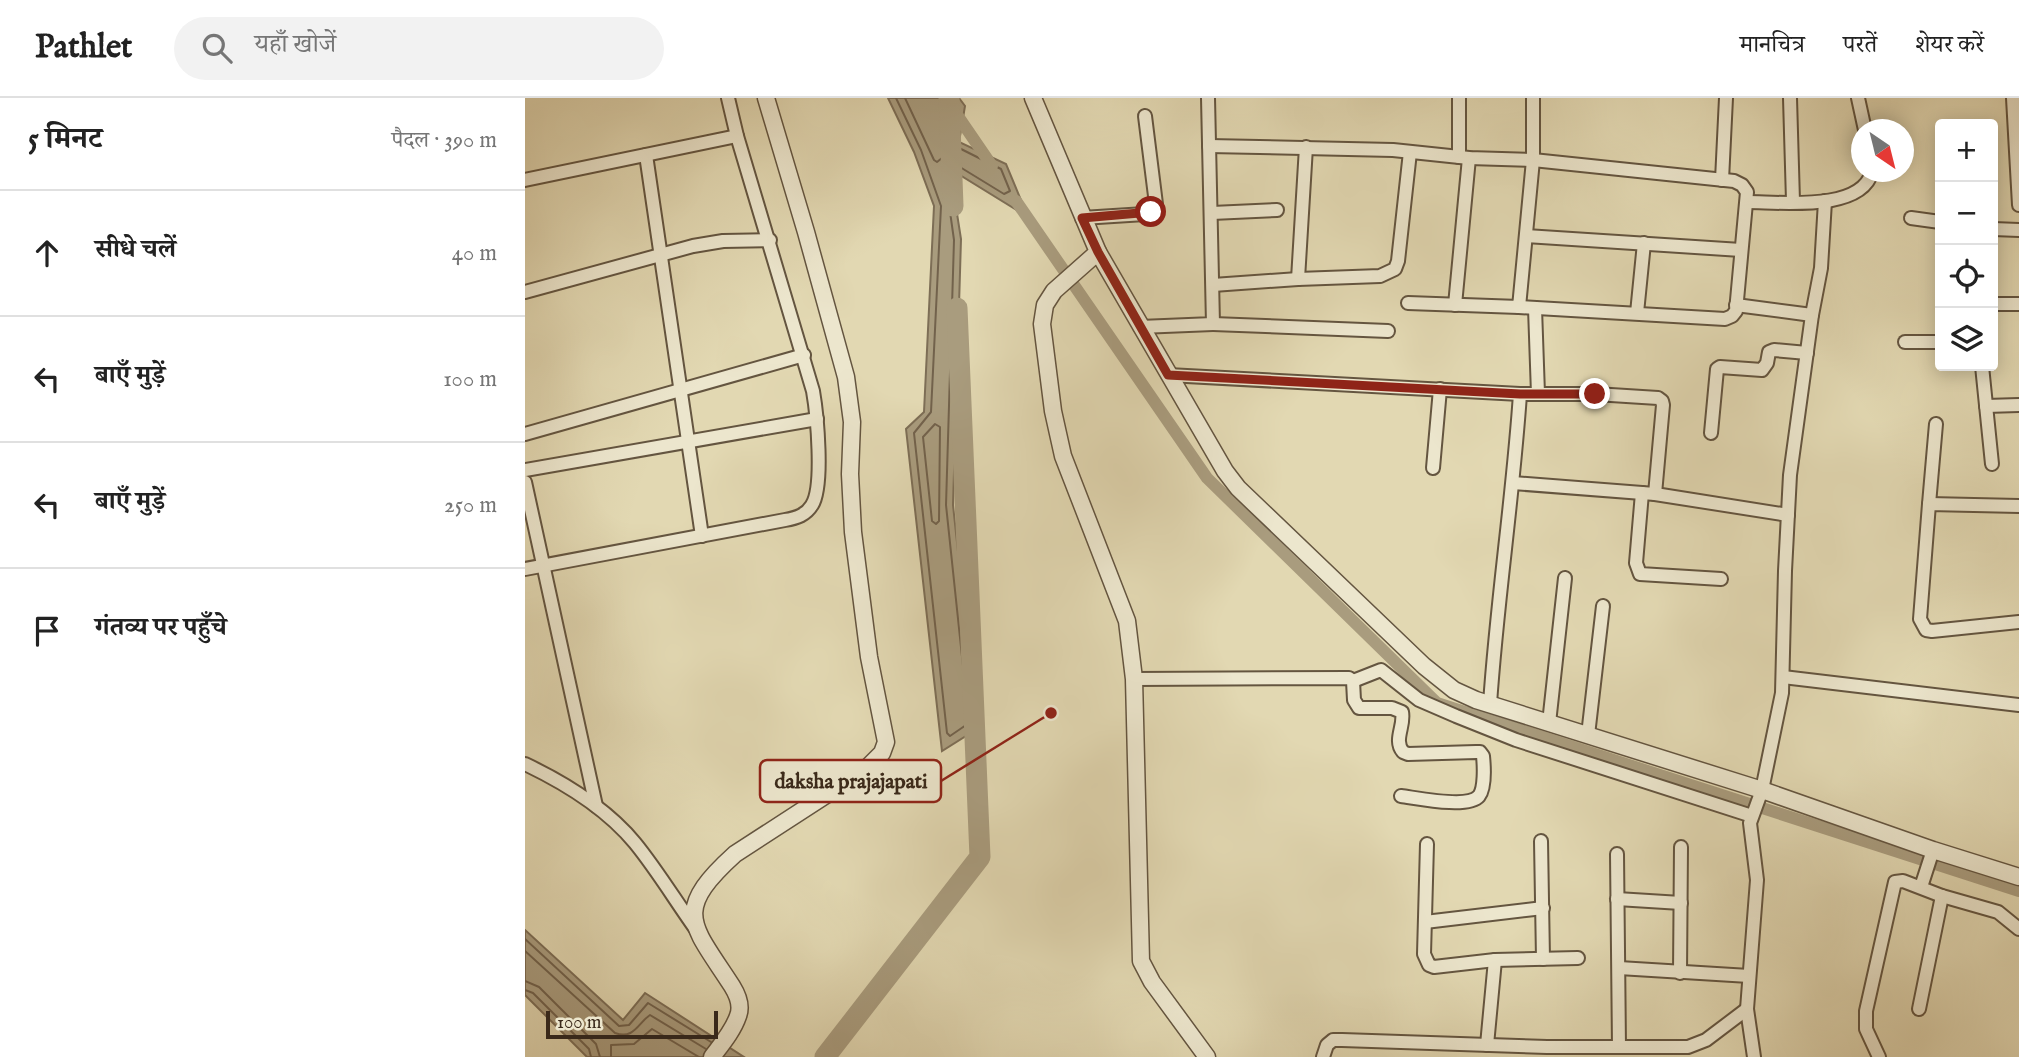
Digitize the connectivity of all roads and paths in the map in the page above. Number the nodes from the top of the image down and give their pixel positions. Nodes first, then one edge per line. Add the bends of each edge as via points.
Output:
1 (728, 98) edge
2 (766, 98) edge
3 (1033, 98) edge
4 (1208, 98) edge
5 (1459, 98) edge
6 (1533, 98) edge
7 (1726, 98) edge
8 (1790, 98) edge
9 (1858, 98) edge
10 (2013, 98) edge
11 (1145, 116) dead end
12 (1863, 119) edge
13 (737, 136) junction
14 (1209, 146) junction
15 (1306, 148) junction
16 (1411, 152) junction
17 (646, 155) junction
18 (1464, 157) junction
19 (1533, 160) junction
20 (525, 180) edge
21 (1722, 180) junction
22 (1869, 182) edge
23 (1793, 201) junction
24 (1825, 201) junction
25 (1747, 202) junction
26 (2019, 205) edge
27 (1277, 211) dead end
28 (1212, 213) junction
29 (1082, 218) junction
30 (1911, 218) dead end
31 (1935, 221) edge
32 (1998, 229) edge
33 (2019, 230) edge
34 (1526, 236) junction
35 (770, 240) junction
36 (1644, 243) junction
37 (1741, 250) junction
38 (661, 253) junction
39 (1093, 257) junction
40 (1298, 279) junction
41 (1213, 285) junction
42 (525, 292) edge
43 (1408, 303) dead end
44 (1998, 304) edge
45 (2019, 304) edge
46 (1455, 305) junction
47 (1736, 305) junction
48 (1519, 307) junction
49 (1535, 308) junction
50 (1637, 313) junction
51 (1812, 316) junction
52 (1213, 324) junction
53 (1140, 327) junction
54 (1388, 331) dead end
55 (1905, 342) dead end
56 (1935, 342) edge
57 (1807, 353) junction
58 (804, 355) junction
59 (1982, 371) edge
60 (1168, 375) junction
61 (1440, 389) junction
62 (681, 390) junction
63 (1520, 394) junction
64 (1538, 394) junction
65 (2019, 404) edge
66 (1986, 406) junction
67 (817, 419) junction
68 (1936, 424) dead end
69 (1711, 433) dead end
70 (525, 434) edge
71 (688, 442) junction
72 (1992, 464) dead end
73 (1433, 468) dead end
74 (525, 470) edge
75 (525, 482) edge
76 (1513, 483) junction
77 (1641, 493) junction
78 (1655, 494) junction
79 (1929, 504) junction
80 (2019, 506) edge
81 (1788, 515) junction
82 (702, 536) junction
83 (542, 565) junction
84 (525, 569) edge
85 (1565, 578) dead end
86 (1721, 579) dead end
87 (1603, 606) dead end
88 (2019, 622) edge
89 (1783, 677) junction
90 (1134, 679) junction
91 (1353, 681) junction
92 (1490, 704) junction
93 (2019, 705) edge
94 (1549, 723) junction
95 (1588, 735) junction
96 (525, 764) edge
97 (1761, 793) junction
98 (1401, 796) dead end
99 (596, 806) junction
100 (1752, 816) junction
101 (1541, 841) dead end
102 (1427, 844) dead end
103 (1681, 847) dead end
104 (1617, 854) dead end
105 (1931, 854) junction
106 (2019, 877) edge
107 (1923, 881) junction
108 (1942, 896) junction
109 (1617, 899) junction
110 (1681, 904) junction
111 (1543, 908) junction
112 (1425, 922) junction
113 (695, 928) junction
114 (2019, 929) edge
115 (1578, 958) dead end
116 (1543, 959) junction
117 (1496, 960) junction
118 (1619, 968) junction
119 (1681, 973) junction
120 (1749, 976) junction
121 (1919, 1009) dead end
122 (1747, 1010) junction
123 (1487, 1045) junction
124 (1625, 1050) edge
125 (1546, 1052) edge
126 (712, 1057) edge
127 (1207, 1057) edge
128 (1323, 1057) edge
129 (1754, 1057) edge
130 (1879, 1057) edge

1 - 13 street
2 - 113 street via 846,377 852,422 853,532 885,742 882,753 866,769 716,871 694,908
3 - 29 street
4 - 14 street
5 - 18 street
6 - 19 street
7 - 21 street
8 - 23 street
9 - 12 street
10 - 26 street
11 - 29 street via 1155,208 1146,214
13 - 17 street
13 - 35 street
14 - 15 street
14 - 28 street
15 - 16 street
15 - 40 street
16 - 18 street
16 - 40 street via 1395,269 1380,276
17 - 20 street
17 - 38 street
18 - 19 street
18 - 46 street
19 - 21 street
19 - 34 street
21 - 25 street via 1742,185
22 - 24 street via 1849,196
23 - 24 street
23 - 25 street
24 - 51 street via 1821,268
25 - 37 street
27 - 28 street
28 - 41 street
29 - 39 street
30 - 31 street
32 - 33 street
34 - 36 street
34 - 48 street
35 - 38 street via 710,242
35 - 58 street
36 - 37 street
36 - 50 street
37 - 47 street
38 - 42 street
38 - 62 street
39 - 53 street
39 - 90 street via 1066,279 1045,305 1042,324 1063,456 1127,621
40 - 41 street
41 - 52 street
43 - 46 street
44 - 45 street
46 - 48 street
47 - 50 street via 1732,316 1725,319
47 - 51 street
48 - 49 street
49 - 50 street
49 - 64 street
51 - 57 street
52 - 53 street
52 - 54 street
53 - 60 street
55 - 56 street
57 - 69 street via 1774,350 1762,370 1717,369
57 - 81 street
58 - 62 street
58 - 67 street
59 - 66 street
60 - 61 street
60 - 92 street via 1238,488 1439,679
61 - 63 street
61 - 73 street
62 - 70 street
62 - 71 street
63 - 64 street
63 - 76 street
64 - 78 street via 1662,401
65 - 66 street
66 - 72 street
67 - 71 street
67 - 82 street via 818,484 807,512
68 - 79 street
71 - 74 street
71 - 82 street
75 - 83 street
76 - 77 street
76 - 92 street
77 - 78 street
77 - 86 street via 1636,563 1640,574
78 - 81 street
79 - 80 street
79 - 88 street via 1923,626 1932,631
81 - 89 street
82 - 83 street
83 - 84 street
83 - 99 street
85 - 94 street
87 - 95 street
89 - 93 street
89 - 97 street
90 - 91 street via 1342,677
90 - 127 street via 1141,961
91 - 98 street via 1359,708 1402,712 1398,742 1403,752 1476,752 1483,756 1481,792 1473,800 1458,803
91 - 100 street via 1381,670 1419,699 1516,740
92 - 94 street
94 - 95 street
95 - 97 street
96 - 99 street
97 - 100 street
97 - 105 street
99 - 113 street via 636,845
100 - 120 street via 1757,880
101 - 111 street
102 - 112 street
103 - 110 street
104 - 109 street
105 - 106 street
105 - 107 street
107 - 108 street
107 - 130 street via 1899,880 1893,886 1866,1012 1865,1029
108 - 114 street via 1998,912
108 - 121 street
109 - 110 street
109 - 118 street
110 - 119 street
111 - 112 street
111 - 116 street
112 - 117 street via 1424,954 1429,965
113 - 126 street via 739,1002 739,1015
115 - 116 street
116 - 117 street
117 - 123 street
118 - 119 street
118 - 124 street
119 - 120 street
120 - 122 street
122 - 124 street via 1697,1045
122 - 129 street
123 - 125 street
123 - 128 street via 1333,1040
124 - 125 street

